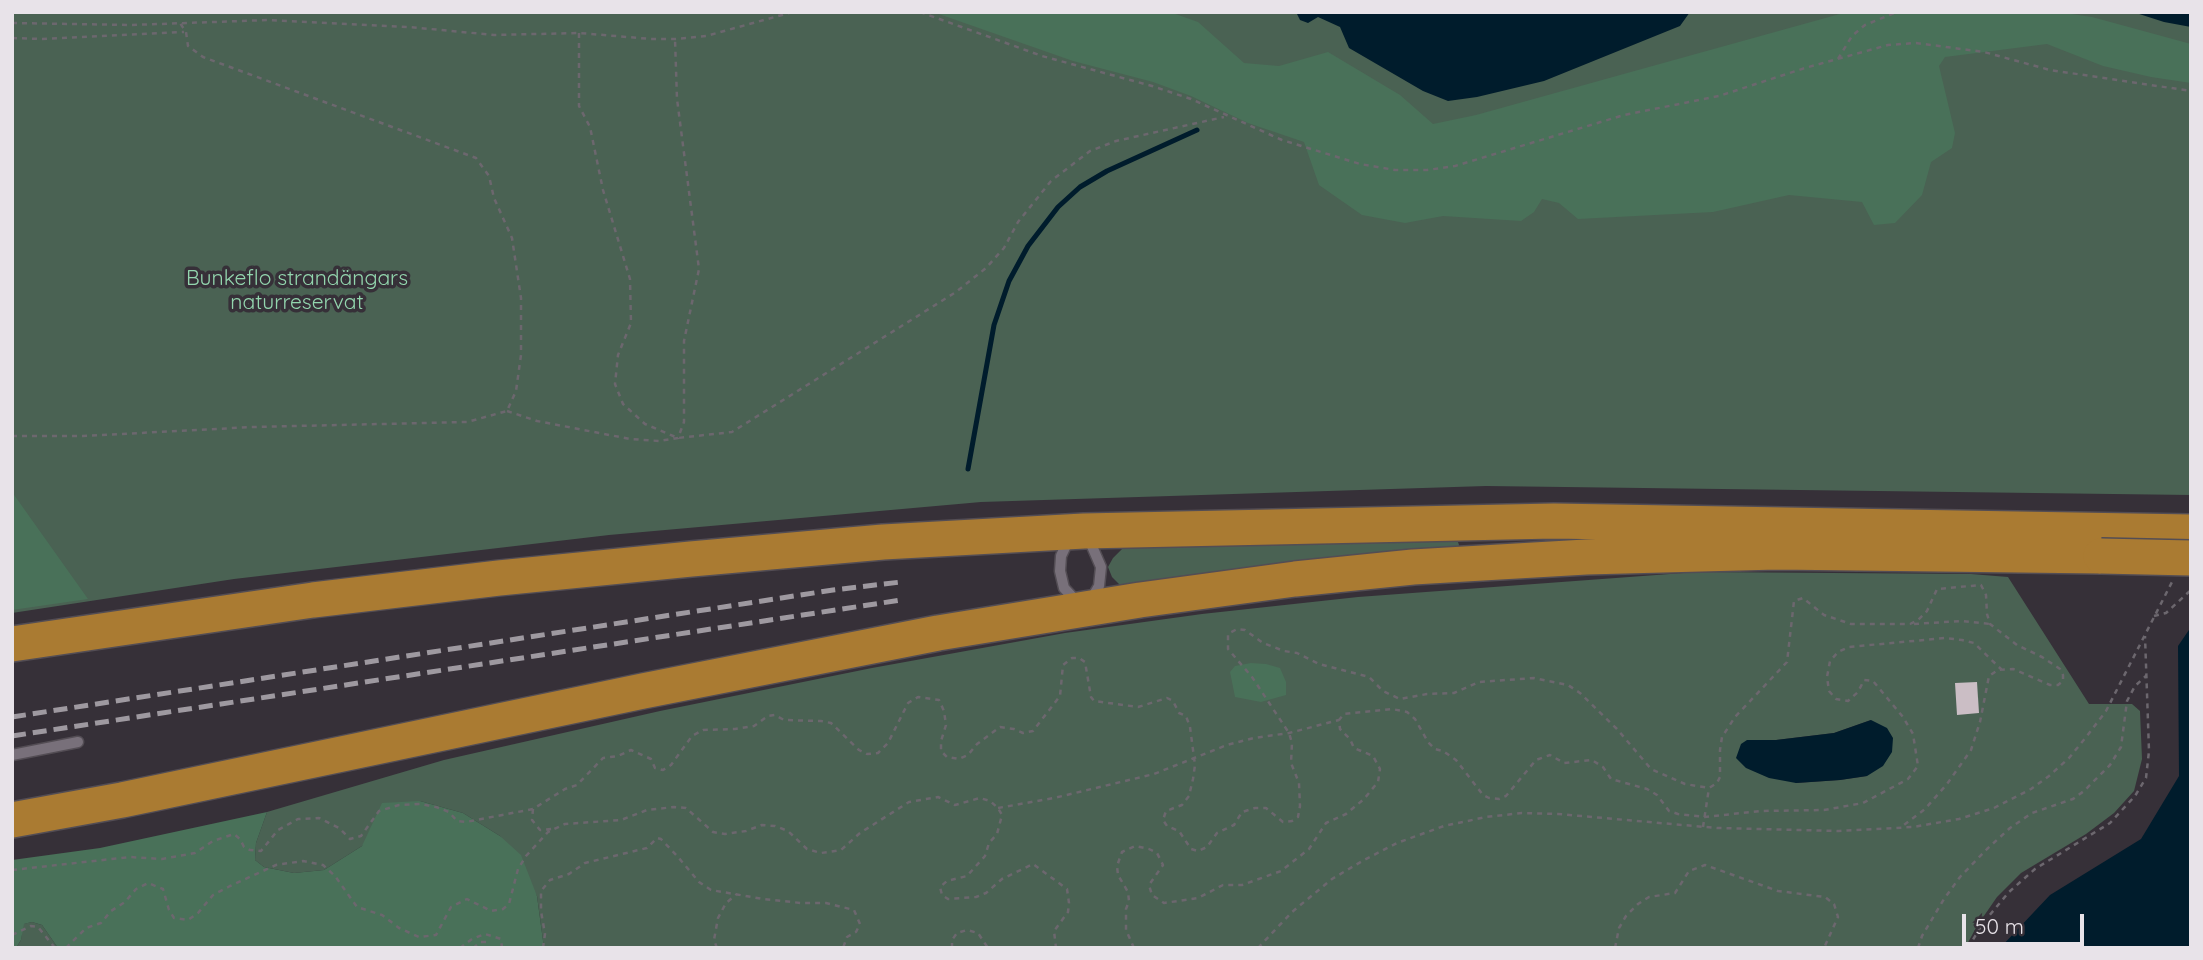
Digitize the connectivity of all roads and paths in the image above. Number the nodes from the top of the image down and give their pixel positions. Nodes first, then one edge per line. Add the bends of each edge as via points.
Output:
1 (793, 12) edge
2 (920, 12) edge
3 (1897, 12) edge
4 (12, 23) edge
5 (180, 23) junction
6 (186, 32) junction
7 (579, 33) junction
8 (12, 38) edge
9 (675, 39) junction
10 (1838, 59) junction
11 (2191, 91) edge
12 (1226, 116) junction
13 (507, 411) junction
14 (12, 436) edge
15 (678, 438) junction
16 (1079, 531) junction
17 (2191, 532) edge
18 (2101, 543) junction
19 (2191, 558) edge
20 (2191, 590) edge
21 (1084, 609) junction
22 (1910, 624) junction
23 (1990, 624) junction
24 (2145, 634) junction
25 (12, 644) edge
26 (2002, 670) junction
27 (2147, 675) junction
28 (1339, 720) junction
29 (1289, 733) junction
30 (78, 742) dead end
31 (12, 755) edge
32 (1194, 759) junction
33 (1709, 788) junction
34 (999, 808) junction
35 (533, 809) junction
36 (1705, 817) junction
37 (12, 820) edge
38 (1703, 827) junction
39 (556, 828) junction
40 (1900, 828) junction
41 (12, 870) edge
42 (737, 894) junction
43 (12, 935) edge
44 (55, 948) edge
45 (66, 948) edge
46 (460, 948) edge
47 (473, 948) edge
48 (487, 948) edge
49 (502, 948) edge
50 (543, 948) edge
51 (717, 948) edge
52 (843, 948) edge
53 (952, 948) edge
54 (988, 948) edge
55 (1056, 948) edge
56 (1134, 948) edge
57 (1258, 948) edge
58 (1615, 948) edge
59 (1824, 948) edge
60 (1918, 948) edge
61 (1968, 948) edge

1 - 9 path via 706,36
2 - 12 path via 1042,56 1191,99
3 - 10 path via 1865,25
4 - 5 path
5 - 6 path
5 - 7 path via 269,20 494,35
6 - 8 path
6 - 13 path via 188,46 203,57 476,158 489,176 512,238 521,298 521,355 516,391
7 - 9 path
7 - 15 path via 579,106 590,127 630,279 631,323 618,355 615,384 623,404 645,424
9 - 15 path via 677,99 699,269 684,341 684,422
10 - 11 path via 1888,45 1916,43 1984,52 2084,76
10 - 12 path via 1719,96 1624,115 1455,166 1427,170 1360,164 1282,140
12 - 15 path via 1090,151 1051,181 986,268 956,292 732,432
13 - 14 path via 467,422
13 - 15 path via 630,439
16 - 18 highway via 1554,522
16 - 21 lane via 1101,567 1099,586
16 - 21 lane via 1061,556 1060,571 1064,588
16 - 25 highway via 883,542 499,578
17 - 18 highway
18 - 19 highway, bridge
18 - 21 highway via 1573,558 1413,568 1295,579
20 - 24 path via 2166,612 2154,616
21 - 37 highway via 899,641
22 - 23 path
22 - 23 path via 1927,611 1937,589 1980,585
22 - 33 path via 1851,624 1824,615 1803,598 1794,601 1787,662 1722,737 1720,777
23 - 26 path via 2060,669 2063,681 2050,685 2013,669
24 - 27 path
24 - 40 path via 2106,711 2049,776 1994,808
26 - 36 path via 1974,643 1945,638 1849,647 1838,652 1830,661 1829,691 1836,699 1848,701 1864,680 1873,681 1913,734 1916,771 1884,793 1844,808
26 - 40 path via 1989,676 1970,750 1925,809
27 - 60 path via 2127,701 2121,747 2110,765 2073,799 2032,813 1987,849 1944,899
27 - 61 path via 2149,751 2146,778 2135,796 2109,823 2035,869 2009,892
28 - 29 path
28 - 36 path via 1344,713 1407,712 1428,742 1456,760 1489,798 1506,796 1536,760 1550,755 1564,763 1592,760 1603,766 1611,779 1657,794 1669,811
28 - 56 path via 1354,748 1378,763 1378,782 1346,814 1326,823 1309,849 1281,872 1242,886 1223,885 1198,898 1164,903 1150,890 1163,865 1157,853 1135,846 1122,852 1116,866 1128,892 1126,930
29 - 32 path via 1227,745
29 - 32 path via 1291,763 1299,783 1298,817 1283,822 1266,808 1242,812 1234,825 1198,851 1163,820 1166,811 1182,805 1189,796
29 - 33 path via 1228,649 1228,634 1245,630 1284,651 1369,677 1400,699 1454,693 1479,682 1534,678 1568,685 1617,729 1651,769 1685,784
30 - 31 lane
32 - 34 path via 1153,774
32 - 35 path via 1190,727 1173,701 1167,698 1138,707 1094,701 1085,662 1072,658 1063,665 1060,696 1032,732 1000,727 959,758 941,751 946,725 939,701 918,697 908,703 878,753 859,750 831,723 768,716 754,726 703,730 692,736 663,770 631,750 603,758 577,785
33 - 36 path
34 - 39 path via 980,798 955,804 938,797 924,798 896,808 841,850 821,853 807,849 788,831 775,826 712,832 685,808 647,810 621,820
34 - 55 path via 1001,822 985,856 967,876 940,887 942,895 948,899 976,897 1033,864 1066,889 1068,912 1054,931
35 - 39 path via 532,820 540,830
35 - 41 path via 466,822 436,807 399,805 379,811 361,836 350,839 319,818 298,819 278,830 261,851 244,847 234,834 195,853 162,859 130,857
36 - 38 path
38 - 40 path
38 - 57 path via 1522,813 1444,826 1397,843 1332,879
39 - 45 path via 526,856 509,904 491,911 467,899 452,907 436,935 419,937 382,915 357,907 323,865 303,861 276,865 230,886 213,895 188,920 174,918 163,889 148,883
42 - 50 path via 711,890 699,882 657,838 647,848 584,863 550,880 541,891
42 - 51 path via 718,918
42 - 52 path via 854,910 860,924
43 - 44 path via 31,926 38,928
46 - 49 path via 485,934 501,939
47 - 48 path via 481,942 486,942
53 - 54 path via 957,933 967,930 978,933
58 - 59 path via 1619,928 1638,904 1649,897 1675,893 1689,871 1705,865 1778,891 1825,897 1835,904 1838,917

